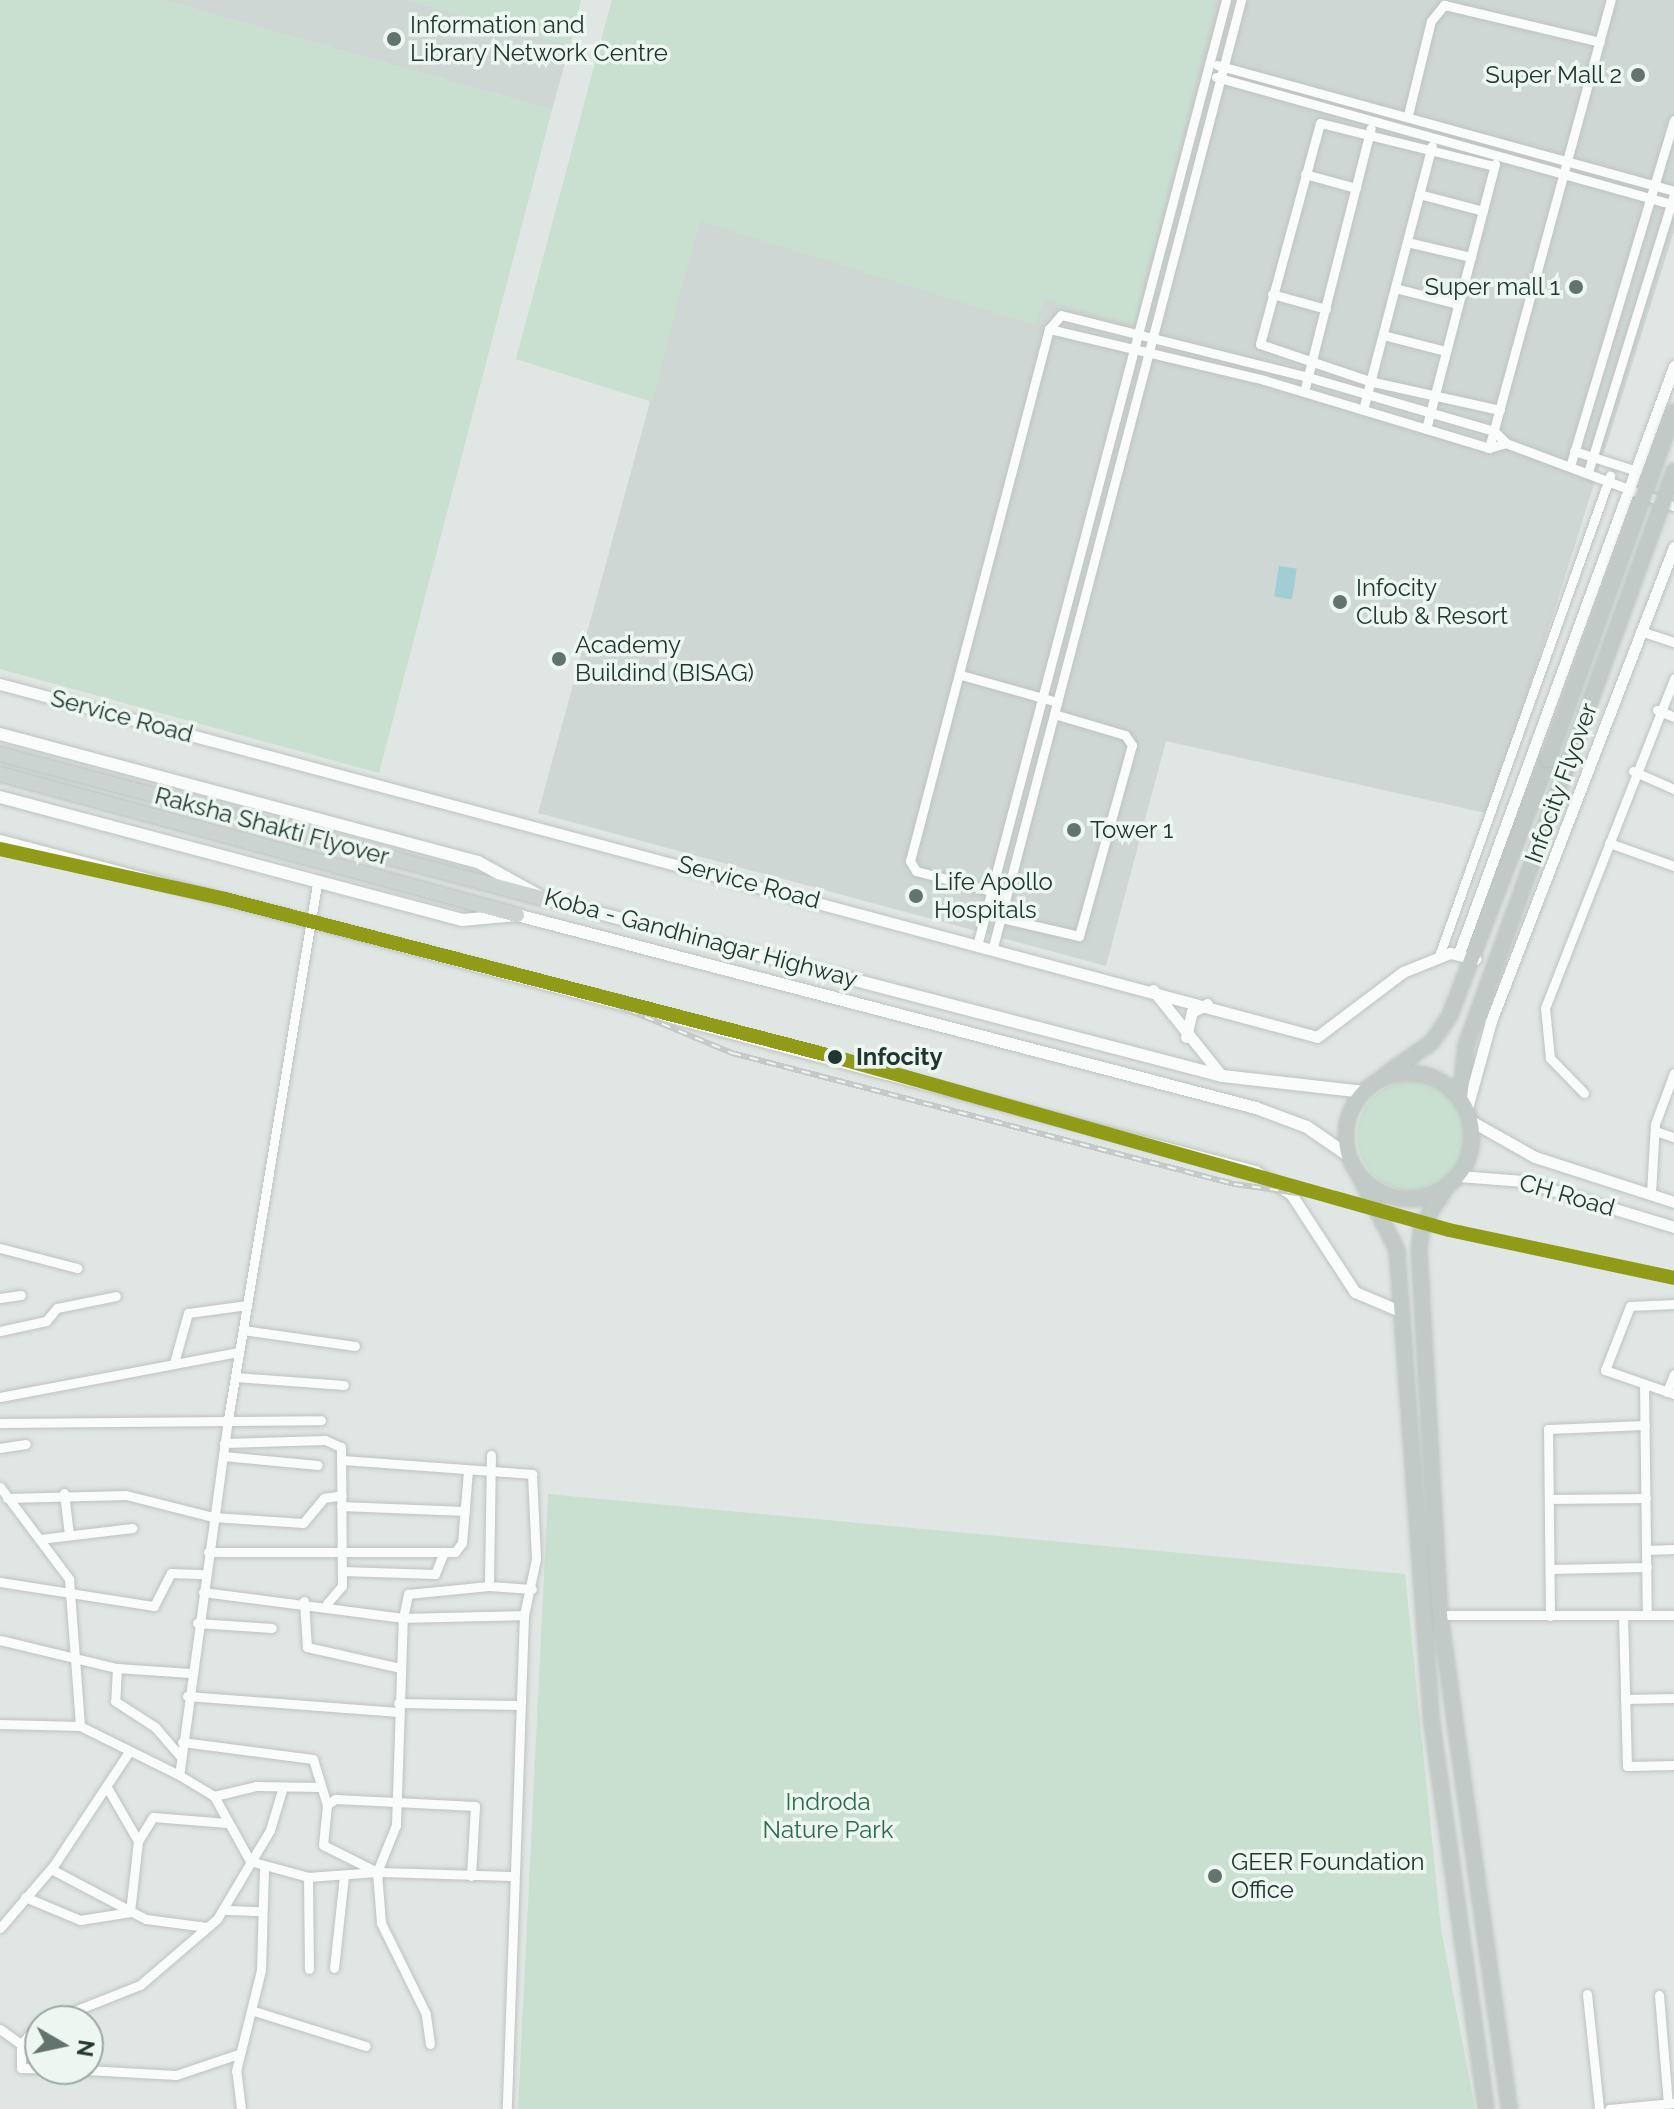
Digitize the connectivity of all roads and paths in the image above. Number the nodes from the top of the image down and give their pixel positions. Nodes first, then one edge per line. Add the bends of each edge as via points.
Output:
1 (1226, 0) edge
2 (1241, 0) edge
3 (1611, 0) edge
4 (1600, 42) junction
5 (1210, 63) junction
6 (1223, 66) junction
7 (1207, 75) junction
8 (1220, 78) junction
9 (1408, 115) junction
10 (1374, 119) junction
11 (1674, 120) edge
12 (1371, 130) junction
13 (1435, 135) junction
14 (1431, 148) junction
15 (1497, 153) junction
16 (1570, 160) junction
17 (1494, 166) junction
18 (1566, 173) junction
19 (1305, 174) junction
20 (1656, 185) junction
21 (1356, 188) junction
22 (1674, 192) edge
23 (1419, 194) junction
24 (1652, 198) junction
25 (1671, 204) junction
26 (1483, 211) junction
27 (1407, 242) junction
28 (1471, 257) junction
29 (1395, 288) junction
30 (1272, 294) junction
31 (1458, 304) junction
32 (1326, 309) junction
33 (1049, 329) junction
34 (1139, 332) junction
35 (1154, 335) junction
36 (1383, 335) junction
37 (1135, 348) junction
38 (1150, 351) junction
39 (1446, 351) junction
40 (1311, 364) junction
41 (1674, 366) edge
42 (1308, 377) junction
43 (1369, 381) junction
44 (1304, 392) junction
45 (1367, 395) junction
46 (1433, 396) junction
47 (1363, 410) junction
48 (1500, 410) junction
49 (1674, 412) edge
50 (1430, 413) junction
51 (1426, 429) junction
52 (1494, 431) junction
53 (1506, 443) junction
54 (1489, 448) junction
55 (1574, 451) junction
56 (1593, 457) junction
57 (1571, 463) junction
58 (1589, 469) junction
59 (1637, 471) junction
60 (1674, 471) edge
61 (1610, 476) junction
62 (1632, 484) junction
63 (1674, 506) edge
64 (1674, 547) edge
65 (1640, 631) junction
66 (1674, 642) edge
67 (961, 675) junction
68 (1674, 678) edge
69 (0, 684) edge
70 (1042, 698) junction
71 (1057, 702) junction
72 (1657, 710) junction
73 (1054, 714) junction
74 (1674, 717) edge
75 (0, 734) edge
76 (0, 754) edge
77 (1633, 771) junction
78 (0, 774) edge
79 (1674, 789) edge
80 (0, 797) edge
81 (0, 840) edge
82 (1609, 843) junction
83 (1674, 866) edge
84 (317, 884) junction
85 (991, 891) junction
86 (545, 899) junction
87 (517, 915) junction
88 (1001, 918) junction
89 (308, 922) junction
90 (978, 942) junction
91 (993, 947) junction
92 (1459, 953) junction
93 (1439, 956) junction
94 (1475, 959) junction
95 (1152, 989) junction
96 (1208, 1004) junction
97 (1186, 1037) junction
98 (1674, 1073) edge
99 (1222, 1076) junction
100 (1369, 1088) junction
101 (1584, 1093) dead end
102 (1466, 1111) junction
103 (1655, 1131) junction
104 (1674, 1137) edge
105 (1349, 1156) junction
106 (1358, 1173) junction
107 (1459, 1176) junction
108 (1445, 1189) junction
109 (1651, 1193) junction
110 (1674, 1202) edge
111 (1674, 1227) edge
112 (0, 1248) edge
113 (77, 1268) dead end
114 (21, 1295) dead end
115 (116, 1296) dead end
116 (0, 1298) edge
117 (1674, 1304) edge
118 (247, 1305) junction
119 (1400, 1311) junction
120 (243, 1330) junction
121 (0, 1331) edge
122 (355, 1346) dead end
123 (239, 1352) junction
124 (174, 1363) junction
125 (1674, 1374) edge
126 (235, 1377) junction
127 (1644, 1384) junction
128 (344, 1385) dead end
129 (1671, 1393) edge
130 (0, 1397) edge
131 (228, 1419) junction
132 (321, 1420) dead end
133 (0, 1423) edge
134 (1645, 1425) junction
135 (224, 1443) junction
136 (26, 1444) dead end
137 (0, 1448) edge
138 (491, 1455) dead end
139 (223, 1456) junction
140 (343, 1460) junction
141 (318, 1465) dead end
142 (492, 1468) junction
143 (468, 1470) junction
144 (0, 1487) edge
145 (64, 1493) junction
146 (342, 1495) junction
147 (7, 1498) junction
148 (1646, 1498) junction
149 (1549, 1499) junction
150 (341, 1506) junction
151 (465, 1511) junction
152 (213, 1517) junction
153 (132, 1528) dead end
154 (69, 1535) junction
155 (40, 1539) junction
156 (340, 1548) junction
157 (1674, 1549) edge
158 (1646, 1550) junction
159 (208, 1552) junction
160 (444, 1552) junction
161 (1647, 1567) junction
162 (1550, 1569) junction
163 (342, 1571) junction
164 (205, 1574) junction
165 (0, 1582) edge
166 (489, 1586) junction
167 (532, 1589) junction
168 (203, 1592) junction
169 (74, 1597) junction
170 (304, 1601) junction
171 (327, 1603) junction
172 (524, 1615) junction
173 (1440, 1615) junction
174 (1623, 1615) junction
175 (1647, 1615) junction
176 (1674, 1615) edge
177 (1550, 1616) junction
178 (403, 1618) junction
179 (197, 1623) junction
180 (272, 1628) dead end
181 (0, 1640) edge
182 (75, 1659) junction
183 (117, 1668) junction
184 (400, 1668) junction
185 (190, 1673) junction
186 (187, 1696) junction
187 (1674, 1698) edge
188 (1625, 1699) junction
189 (520, 1705) junction
190 (398, 1708) junction
191 (0, 1724) edge
192 (80, 1726) junction
193 (182, 1742) junction
194 (128, 1753) junction
195 (181, 1757) junction
196 (1674, 1765) edge
197 (179, 1775) junction
198 (319, 1787) junction
199 (108, 1789) junction
200 (282, 1790) junction
201 (214, 1796) junction
202 (396, 1803) junction
203 (327, 1805) junction
204 (227, 1823) junction
205 (138, 1841) junction
206 (250, 1861) junction
207 (264, 1867) junction
208 (51, 1869) junction
209 (377, 1872) junction
210 (344, 1876) junction
211 (471, 1876) junction
212 (514, 1876) junction
213 (308, 1877) junction
214 (25, 1897) junction
215 (227, 1910) junction
216 (262, 1911) junction
217 (130, 1912) junction
218 (206, 1927) junction
219 (0, 1928) edge
220 (334, 1968) dead end
221 (309, 1969) dead end
222 (1587, 1994) dead end
223 (1659, 1995) dead end
224 (89, 2005) edge
225 (254, 2011) junction
226 (0, 2029) edge
227 (24, 2041) edge
228 (21, 2044) junction
229 (430, 2044) dead end
230 (366, 2046) dead end
231 (238, 2054) junction
232 (24, 2068) edge
233 (104, 2076) edge
234 (1667, 2105) edge
235 (241, 2109) edge
236 (507, 2109) edge
237 (1486, 2109) edge
238 (1509, 2109) edge
239 (1599, 2109) edge
240 (1609, 2109) edge

1 - 5 street
2 - 6 street
3 - 4 street
4 - 9 street via 1444,5 1431,21
4 - 16 street
5 - 6 street
5 - 7 street
6 - 8 street
6 - 9 street
7 - 8 street
7 - 34 street
8 - 10 street
8 - 35 street
9 - 16 street
10 - 12 street
10 - 13 street
11 - 20 street
12 - 14 street
12 - 19 street via 1320,123
12 - 21 street
13 - 14 street
13 - 15 street
14 - 17 street
14 - 23 street
15 - 17 street
15 - 18 street
16 - 18 street
16 - 20 street
17 - 26 street
18 - 24 street
18 - 48 street
19 - 21 street
19 - 30 street
20 - 22 street
20 - 24 street
21 - 32 street
22 - 25 street
23 - 26 street
23 - 27 street
24 - 25 street
24 - 55 street
25 - 56 street
26 - 28 street
27 - 28 street
27 - 29 street
28 - 31 street
29 - 31 street
29 - 36 street
30 - 32 street
30 - 40 street via 1262,348
31 - 39 street
32 - 40 street
33 - 34 street via 1061,315
33 - 37 street
33 - 67 street
34 - 35 street
34 - 37 street
35 - 38 street
35 - 42 street
36 - 39 street
36 - 43 street
37 - 38 street
37 - 70 street
38 - 44 street
38 - 71 street
39 - 46 street
40 - 42 street
40 - 43 street
41 - 59 street
42 - 44 street
42 - 45 street
43 - 45 street
43 - 46 street
44 - 47 street
45 - 47 street
45 - 50 street
46 - 48 street
46 - 50 street
47 - 51 street
48 - 52 street
49 - 94 highway, Infocity Flyover, bridge
50 - 51 street
50 - 52 street
51 - 54 street
52 - 53 street
52 - 54 street
53 - 54 street
53 - 57 street
55 - 56 street
55 - 57 street
56 - 58 street
56 - 59 street
57 - 58 street
58 - 61 street
59 - 62 street
60 - 102 highway, Infocity Flyover, bridge via 1466,1045
61 - 62 street
61 - 93 street
62 - 63 street
62 - 92 street
64 - 65 street
65 - 66 street
65 - 102 street via 1491,1021
67 - 70 street
67 - 85 street via 911,866
68 - 72 street
69 - 90 street, Service Road
70 - 71 street
70 - 85 street
71 - 73 street
72 - 74 street
72 - 77 street
73 - 88 street
73 - 88 street via 1125,735 1132,745 1079,936
75 - 86 main road, Koba - Gandhinagar Highway via 478,862
76 - 86 main road, Raksha Shakti Flyover
77 - 79 street
77 - 82 street
78 - 87 main road, Raksha Shakti Flyover
80 - 84 main road, Koba - Gandhinagar Highway
81 - 89 street
82 - 83 street
82 - 101 street via 1542,1026 1550,1058
84 - 87 main road, Koba - Gandhinagar Highway via 462,920
84 - 89 street
85 - 90 street
86 - 99 main road, Koba - Gandhinagar Highway
87 - 105 main road, Koba - Gandhinagar Highway via 1284,1116
88 - 91 street
89 - 118 street
89 - 119 street via 1255,1171 1291,1194 1355,1292
90 - 91 street, Service Road
91 - 95 street, Service Road
92 - 93 street, Service Road
92 - 94 street, Service Road
93 - 96 street, Service Road via 1403,972 1317,1037
94 - 100 highway, Infocity Flyover via 1432,1042
95 - 96 street, Service Road
95 - 97 street
96 - 97 street via 1192,1012
97 - 99 street
98 - 103 street
99 - 100 main road, Koba - Gandhinagar Highway
100 - 102 highway via 1412,1073 1451,1087
100 - 105 highway via 1349,1117
102 - 107 highway via 1470,1150
102 - 109 street, CH Road via 1535,1157
103 - 104 street
103 - 109 street
105 - 106 highway
106 - 108 highway via 1372,1187 1408,1200
106 - 119 highway via 1390,1226
107 - 108 highway
107 - 111 street, CH Road via 1502,1176
108 - 173 highway via 1422,1226 1419,1249
109 - 110 street, CH Road
112 - 113 street
114 - 116 street
115 - 121 street via 57,1308 46,1321
117 - 127 street via 1638,1300 1630,1306 1605,1370
118 - 120 street
118 - 124 street via 188,1313
119 - 237 highway via 1432,1724
120 - 122 street
120 - 123 street
123 - 124 street
123 - 126 street
124 - 130 street
125 - 129 street
126 - 128 street
126 - 131 street
127 - 129 street
127 - 134 street
131 - 132 street
131 - 133 street
131 - 135 street
134 - 148 street
134 - 149 street via 1548,1429
135 - 139 street
135 - 140 street via 325,1440 341,1447
136 - 137 street
138 - 142 street
139 - 141 street
139 - 152 street
140 - 143 street
140 - 146 street
142 - 143 street
142 - 166 street
142 - 167 street via 532,1474
143 - 151 street
144 - 147 street
145 - 147 street
145 - 152 street via 126,1495
145 - 154 street
146 - 150 street
146 - 152 street via 324,1498 303,1523
147 - 155 street
148 - 149 street
148 - 158 street
149 - 162 street
150 - 151 street
150 - 156 street
151 - 160 street via 460,1549
152 - 159 street
153 - 154 street
154 - 155 street
155 - 169 street
156 - 159 street via 296,1556
156 - 160 street
156 - 163 street
157 - 158 street
158 - 161 street
159 - 164 street
160 - 163 street via 435,1574
161 - 162 street
161 - 175 street
162 - 177 street
163 - 171 street via 339,1594
164 - 168 street
164 - 169 street via 171,1573 154,1606
165 - 169 street
166 - 167 street
166 - 178 street via 408,1594
167 - 172 street
168 - 170 street
168 - 179 street
169 - 182 street
170 - 171 street
170 - 184 street via 307,1647
171 - 178 street via 363,1617
172 - 178 street
172 - 189 street
173 - 177 street
173 - 238 highway
174 - 175 street
174 - 177 street
174 - 188 street
175 - 176 street
178 - 184 street
179 - 180 street
179 - 185 street
181 - 182 street
182 - 183 street
182 - 192 street
183 - 185 street
183 - 195 street via 115,1701 155,1727
184 - 190 street
185 - 186 street
186 - 190 street
186 - 193 street
187 - 188 street
188 - 196 street via 1627,1766
189 - 190 street
189 - 212 street
190 - 202 street
191 - 192 street
192 - 194 street
193 - 195 street
193 - 198 street via 313,1759
194 - 197 street
194 - 199 street
195 - 197 street
197 - 201 street
198 - 200 street
198 - 203 street
199 - 205 street
199 - 208 street via 77,1821
200 - 201 street via 256,1786
200 - 206 street
201 - 204 street
202 - 203 street via 335,1799
202 - 209 street via 394,1837
202 - 211 street via 475,1806
203 - 209 street via 323,1845
204 - 205 street via 153,1817
204 - 206 street
205 - 217 street
206 - 207 street
206 - 215 street
207 - 213 street
207 - 216 street
208 - 214 street
208 - 217 street
209 - 210 street
209 - 211 street
209 - 229 street via 381,1923 426,2014
210 - 213 street
210 - 220 street
211 - 212 street
212 - 236 street
213 - 221 street
214 - 217 street via 80,1920
214 - 219 street
215 - 216 street
215 - 218 street
216 - 225 street
217 - 218 street
218 - 224 street via 140,1985
222 - 239 street
223 - 234 street
225 - 230 street
225 - 231 street
226 - 228 street
227 - 228 street
228 - 232 street
231 - 233 street via 176,2075
231 - 235 street via 235,2102
234 - 240 street

